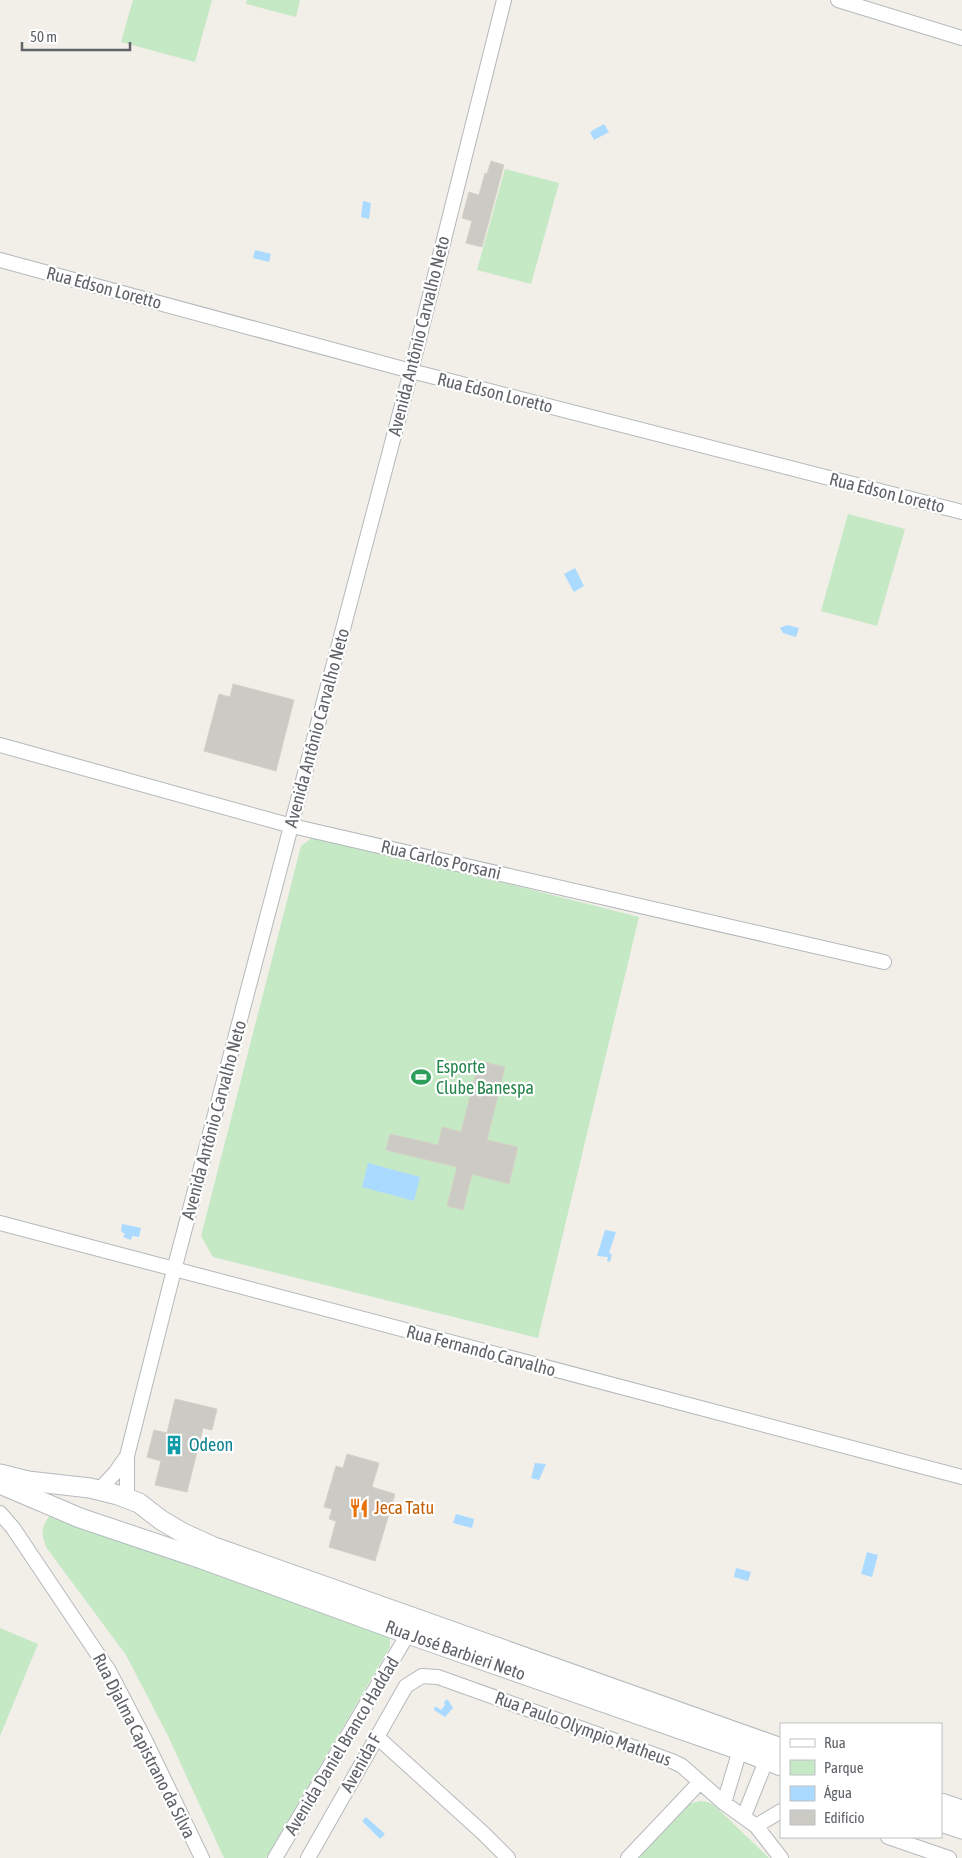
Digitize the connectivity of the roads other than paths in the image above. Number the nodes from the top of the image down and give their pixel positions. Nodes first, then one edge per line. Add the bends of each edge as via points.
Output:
1 (504, 0) edge
2 (838, 0) edge
3 (962, 38) edge
4 (0, 260) edge
5 (411, 371) junction
6 (962, 512) edge
7 (0, 745) edge
8 (292, 826) junction
9 (884, 962) dead end
10 (0, 1223) edge
11 (174, 1270) junction
12 (127, 1456) junction
13 (0, 1474) edge
14 (962, 1477) edge
15 (0, 1484) edge
16 (95, 1489) junction
17 (133, 1500) junction
18 (0, 1513) edge
19 (80, 1518) junction
20 (129, 1535) junction
21 (408, 1634) junction
22 (422, 1676) joint
23 (376, 1736) junction
24 (780, 1748) edge
25 (740, 1750) junction
26 (773, 1763) edge
27 (700, 1782) junction
28 (724, 1803) junction
29 (942, 1803) edge
30 (962, 1810) edge
31 (780, 1812) edge
32 (744, 1816) junction
33 (942, 1822) edge
34 (756, 1826) junction
35 (962, 1829) edge
36 (891, 1838) edge
37 (202, 1858) edge
38 (275, 1858) edge
39 (308, 1858) edge
40 (508, 1858) edge
41 (628, 1858) edge
42 (781, 1858) edge
43 (949, 1858) edge

1 - 5 street, Avenida Antônio Carvalho Neto
2 - 3 street
4 - 5 street, Rua Edson Loretto
5 - 6 street, Rua Edson Loretto
5 - 8 street, Avenida Antônio Carvalho Neto
7 - 8 street, Rua Carlos Porsani
8 - 9 street, Rua Carlos Porsani
8 - 11 street, Avenida Antônio Carvalho Neto
10 - 11 street, Rua Fernando Carvalho
11 - 12 street, Avenida Antônio Carvalho Neto
11 - 14 street, Rua Fernando Carvalho
12 - 16 street via 115,1473
12 - 17 street
13 - 16 main road via 28,1481
15 - 19 main road
16 - 17 main road, Rua José Barbieri Neto
16 - 19 main road via 83,1505
17 - 20 main road via 139,1513
17 - 24 main road, Rua José Barbieri Neto via 183,1533 214,1547
18 - 37 street, Rua Djalma Capistrano da Silva via 109,1671
19 - 20 main road, Rua José Barbieri Neto
20 - 21 main road, Rua José Barbieri Neto
21 - 25 main road, Rua José Barbieri Neto
21 - 38 street, Avenida Daniel Branco Haddad
22 - 23 street, Avenida F via 406,1686
22 - 27 street, Rua Paulo Olympio Matheus via 438,1677 672,1761
23 - 39 street, Avenida F
23 - 40 street
25 - 26 main road, Rua José Barbieri Neto
25 - 28 street
26 - 32 street
27 - 28 street, Rua Paulo Olympio Matheus
27 - 41 street
28 - 32 street, Rua Paulo Olympio Matheus
29 - 30 main road
31 - 34 street
32 - 34 street, Rua Paulo Olympio Matheus
33 - 35 main road
34 - 42 street, Rua Paulo Olympio Matheus
36 - 43 street

